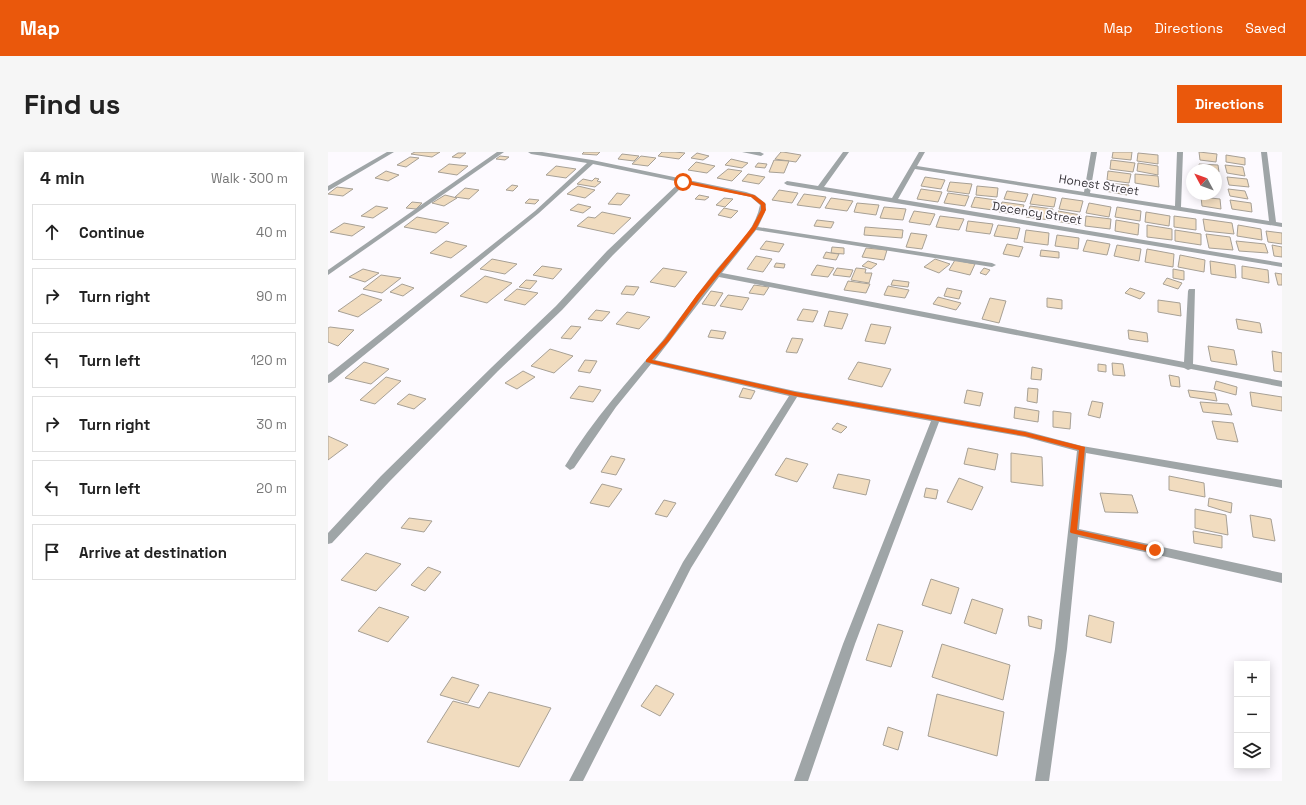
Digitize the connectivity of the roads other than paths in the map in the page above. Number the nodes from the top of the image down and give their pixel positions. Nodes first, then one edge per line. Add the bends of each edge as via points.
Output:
1 (391, 152) edge
2 (502, 152) edge
3 (532, 152) edge
4 (745, 152) edge
5 (846, 152) edge
6 (922, 152) edge
7 (1094, 152) edge
8 (1180, 152) edge
9 (1264, 152) edge
10 (554, 154) edge
11 (760, 154) dead end
12 (592, 162) junction
13 (913, 167) junction
14 (683, 182) junction
15 (787, 183) dead end
16 (820, 188) junction
17 (328, 189) edge
18 (1087, 194) junction
19 (894, 201) junction
20 (1178, 208) junction
21 (1273, 223) junction
22 (1282, 225) edge
23 (754, 228) junction
24 (992, 265) dead end
25 (1282, 265) edge
26 (328, 273) edge
27 (717, 274) junction
28 (1192, 291) dead end
29 (648, 361) junction
30 (1188, 367) junction
31 (328, 380) edge
32 (1282, 384) edge
33 (795, 394) junction
34 (936, 419) junction
35 (1082, 449) junction
36 (570, 466) dead end
37 (1282, 484) edge
38 (1073, 532) junction
39 (328, 540) edge
40 (1282, 578) edge
41 (578, 780) edge
42 (801, 781) edge
43 (1042, 781) edge

1 - 17 street
2 - 26 street
3 - 10 street
4 - 11 street
5 - 16 street
6 - 13 street
7 - 18 street
8 - 20 street
9 - 21 street
10 - 12 street
12 - 14 street
12 - 31 street via 537,212
13 - 18 street, Honest Street
13 - 19 street
14 - 23 street via 744,193 758,200 763,204 764,210
14 - 39 street via 559,308 494,369
15 - 16 street, Decency Street
16 - 19 street, Decency Street
18 - 20 street, Honest Street
19 - 25 street, Decency Street
20 - 21 street, Honest Street
21 - 22 street, Honest Street
23 - 24 street
23 - 27 street
27 - 29 street
27 - 30 street
28 - 30 street
29 - 33 street
29 - 36 street
30 - 32 street
33 - 34 street
33 - 41 street via 687,565
34 - 35 street via 1025,434
34 - 42 street via 827,701
35 - 37 street
35 - 38 street
38 - 40 street
38 - 43 street via 1061,649

